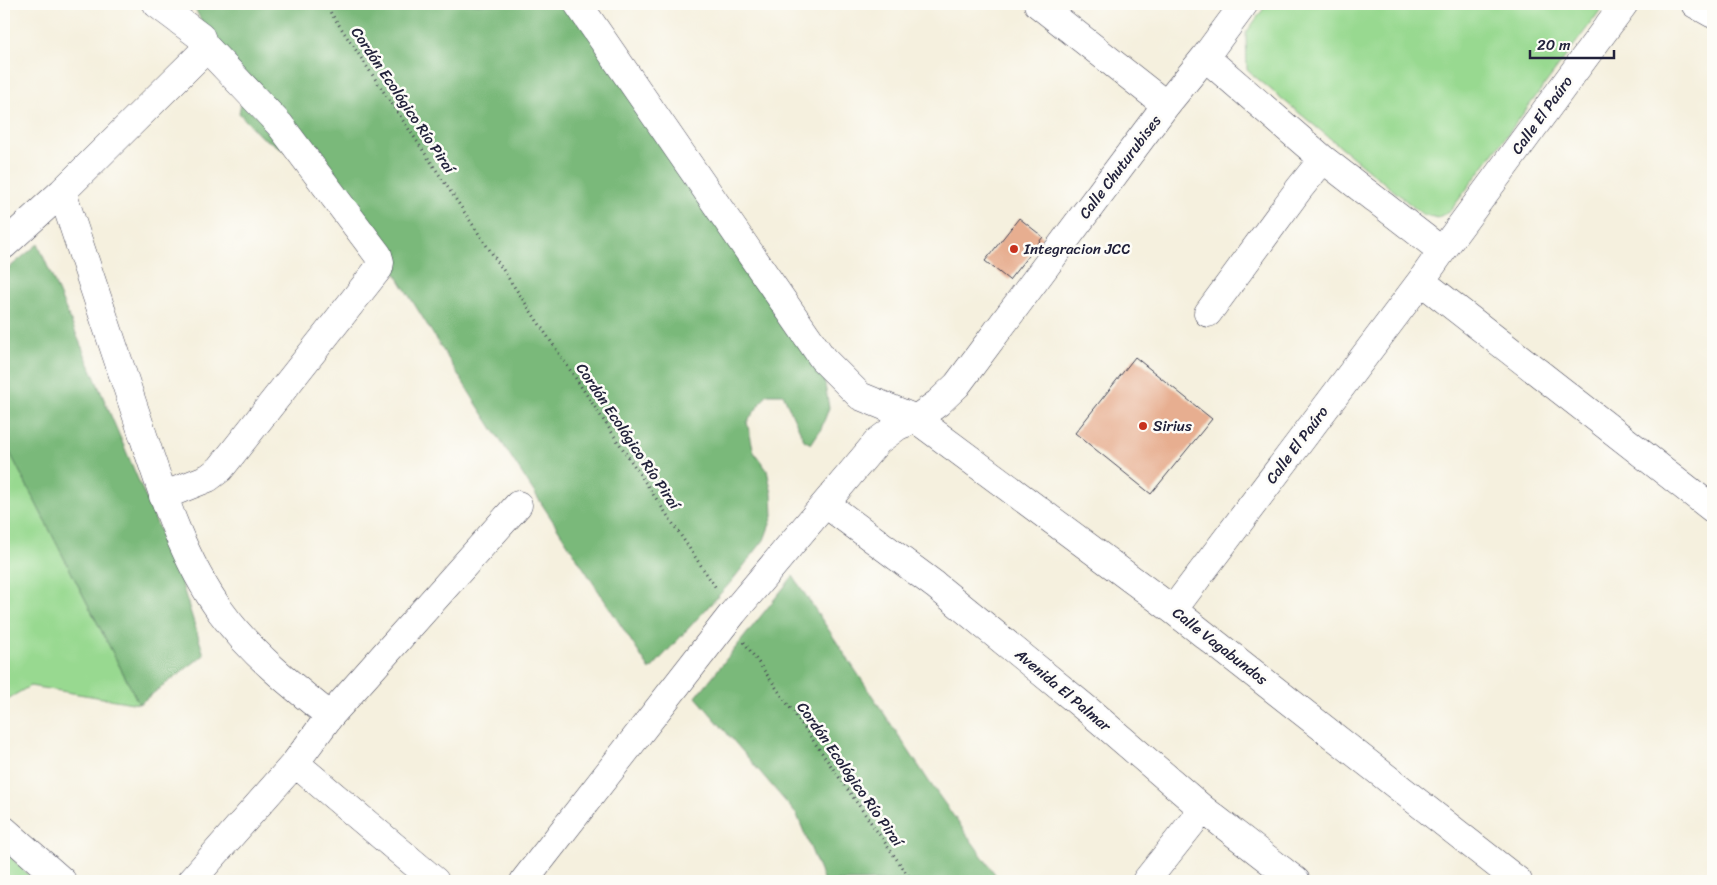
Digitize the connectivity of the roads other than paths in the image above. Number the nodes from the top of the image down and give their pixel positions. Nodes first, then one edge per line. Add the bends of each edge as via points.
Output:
1 (157, 4) edge
2 (578, 4) edge
3 (1038, 4) edge
4 (1244, 4) edge
5 (1624, 4) edge
6 (1695, 4) edge
7 (1713, 14) edge
8 (204, 45) junction
9 (1205, 57) junction
10 (1166, 104) junction
11 (1323, 159) junction
12 (62, 192) junction
13 (4, 245) edge
14 (1442, 251) junction
15 (1421, 281) junction
16 (1208, 313) dead end
17 (916, 419) junction
18 (163, 496) junction
19 (826, 504) junction
20 (518, 505) dead end
21 (1713, 509) edge
22 (1173, 610) junction
23 (330, 716) junction
24 (295, 763) junction
25 (1203, 809) junction
26 (4, 830) edge
27 (62, 881) edge
28 (191, 881) edge
29 (435, 881) edge
30 (524, 881) edge
31 (1146, 881) edge
32 (1296, 881) edge
33 (1518, 881) edge

1 - 8 street via 201,38
2 - 17 street, Calle Vagabundos via 824,360 860,396
3 - 10 street
4 - 9 street, Calle Chuturubises
5 - 14 street, Calle El Paúro
6 - 7 street
8 - 12 street via 201,54
8 - 18 street via 280,125 378,255 380,262 379,268 220,469 208,478
9 - 10 street, Calle Chuturubises
9 - 11 street
10 - 17 street, Calle Chuturubises via 957,385
11 - 14 street
11 - 16 street
12 - 13 street
12 - 18 street
14 - 15 street, Calle El Paúro
15 - 21 street
15 - 22 street, Calle El Paúro
17 - 19 street, Calle Chuturubises via 898,426 878,441
17 - 22 street, Calle Vagabundos
18 - 23 street via 191,560 220,611 248,646
19 - 25 street, Avenida El Palmar via 935,585
19 - 30 street, Calle Chuturubises via 733,613
20 - 23 street
22 - 33 street, Calle Vagabundos
23 - 24 street
24 - 28 street
24 - 29 street
25 - 31 street
25 - 32 street, Avenida El Palmar
26 - 27 street

